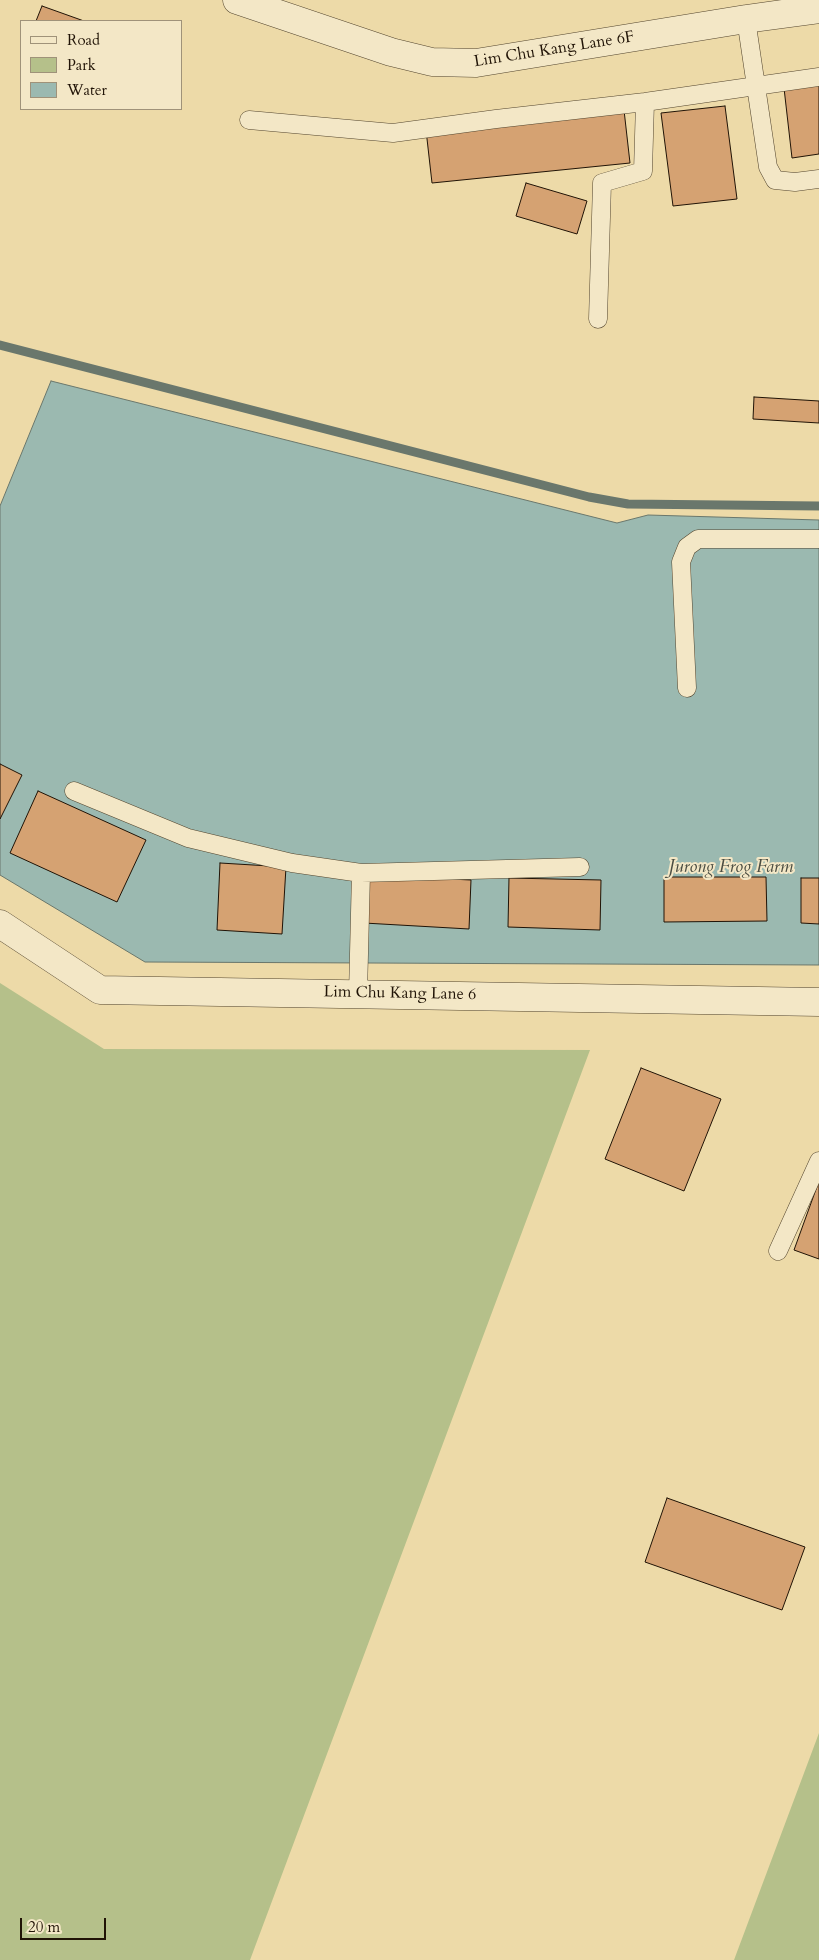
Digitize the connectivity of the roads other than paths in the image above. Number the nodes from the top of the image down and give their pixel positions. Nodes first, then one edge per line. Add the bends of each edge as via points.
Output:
1 (237, 0) edge
2 (819, 9) edge
3 (746, 19) junction
4 (819, 76) edge
5 (756, 85) junction
6 (645, 102) junction
7 (248, 120) dead end
8 (819, 179) edge
9 (598, 319) dead end
10 (819, 539) edge
11 (687, 688) dead end
12 (74, 791) dead end
13 (580, 867) dead end
14 (361, 873) junction
15 (0, 924) edge
16 (358, 994) junction
17 (819, 1002) edge
18 (819, 1161) edge
19 (778, 1251) dead end

1 - 3 street, Lim Chu Kang Lane 6F via 391,52 432,62 476,63
2 - 3 street, Lim Chu Kang Lane 6F
3 - 5 lane
4 - 5 lane
5 - 6 lane
5 - 8 lane via 768,166 775,180
6 - 7 lane via 393,133
6 - 9 lane via 644,171 602,183
10 - 11 lane via 698,539 687,547 681,562
12 - 14 lane via 188,838 292,863
13 - 14 lane
14 - 16 lane
15 - 16 street, Lim Chu Kang Lane 6 via 100,990
16 - 17 street, Lim Chu Kang Lane 6
18 - 19 lane

